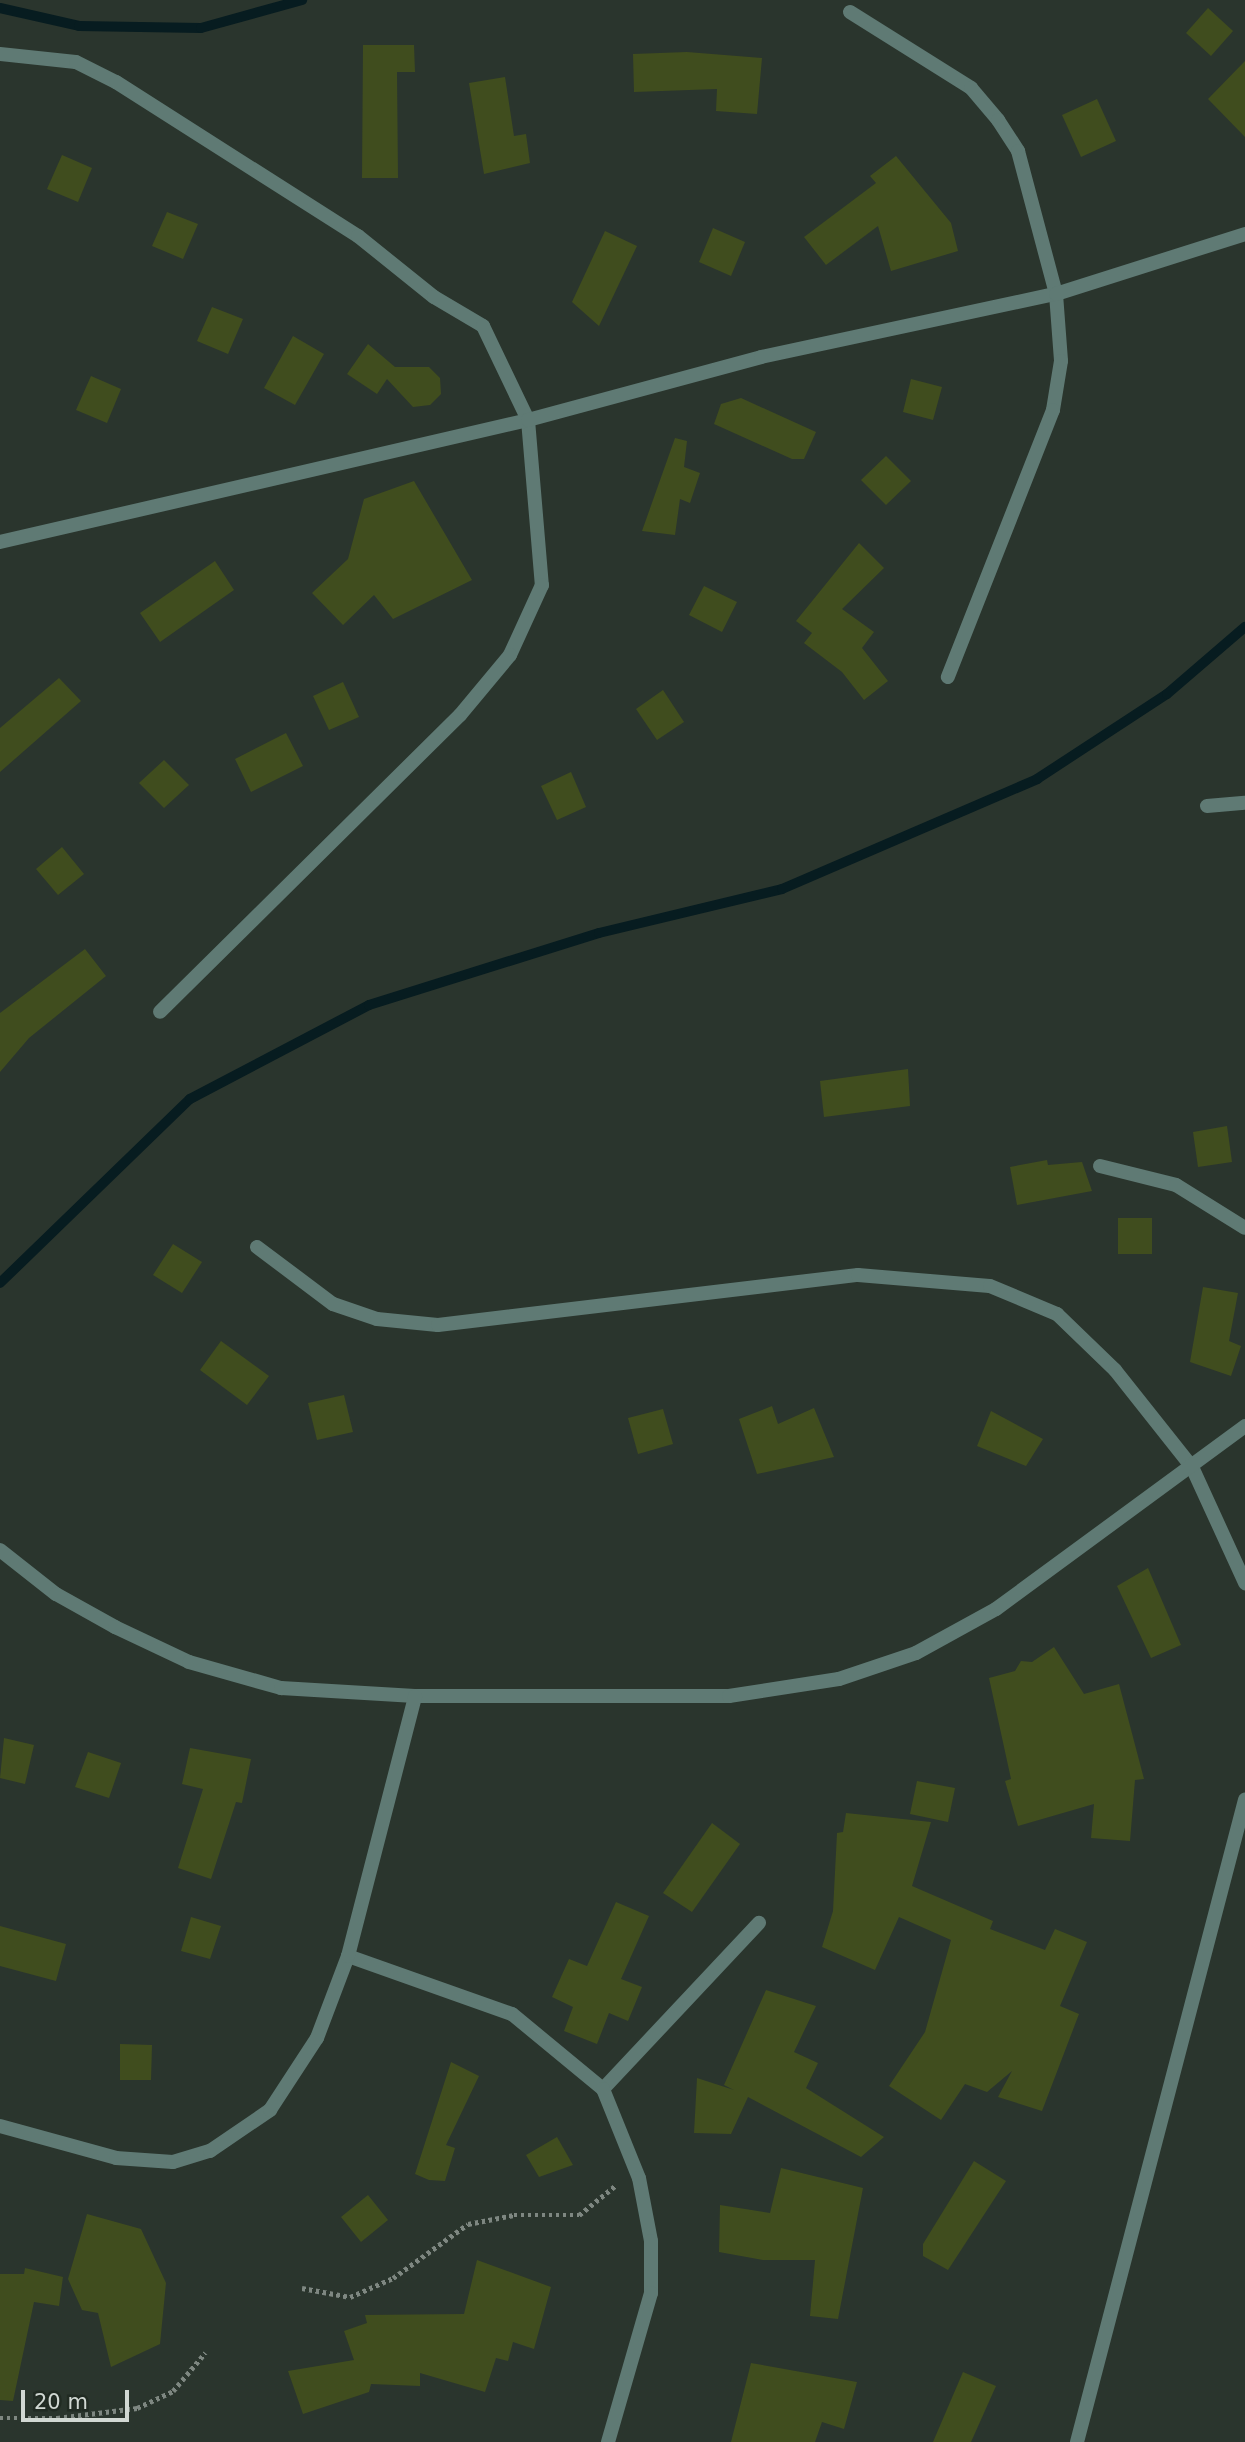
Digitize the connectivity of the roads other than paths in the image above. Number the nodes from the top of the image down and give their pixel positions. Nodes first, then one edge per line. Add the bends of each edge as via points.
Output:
1 (850, 12) dead end
2 (0, 54) edge
3 (1245, 234) edge
4 (1056, 294) junction
5 (528, 420) junction
6 (0, 542) edge
7 (948, 677) dead end
8 (1245, 803) edge
9 (1208, 806) dead end
10 (160, 1012) dead end
11 (1100, 1166) dead end
12 (1245, 1228) edge
13 (257, 1247) dead end
14 (1245, 1426) edge
15 (1192, 1467) junction
16 (0, 1550) edge
17 (1245, 1583) edge
18 (415, 1696) junction
19 (1245, 1800) edge
20 (759, 1923) dead end
21 (348, 1956) junction
22 (603, 2089) junction
23 (0, 2126) edge
24 (608, 2442) edge
25 (1077, 2442) edge

1 - 4 street via 971,88 998,120 1018,151
2 - 5 street via 76,62 116,82 358,236 435,297 483,326
3 - 4 street
4 - 5 street via 761,357
4 - 7 street via 1061,361 1053,410
5 - 6 street
5 - 10 street via 542,585 510,655 460,715
8 - 9 street
11 - 12 street via 1176,1185
13 - 15 street via 333,1304 377,1319 438,1325 858,1275 990,1286 1057,1314 1115,1370
14 - 15 street
15 - 17 street
15 - 18 street via 996,1609 916,1653 839,1679 729,1696
16 - 18 street via 56,1594 189,1662 281,1688
18 - 21 street
19 - 25 street
20 - 22 street
21 - 22 street via 512,2014
21 - 23 street via 317,2038 294,2080 270,2110 210,2151 173,2162 116,2158
22 - 24 street via 639,2178 651,2241 652,2293

